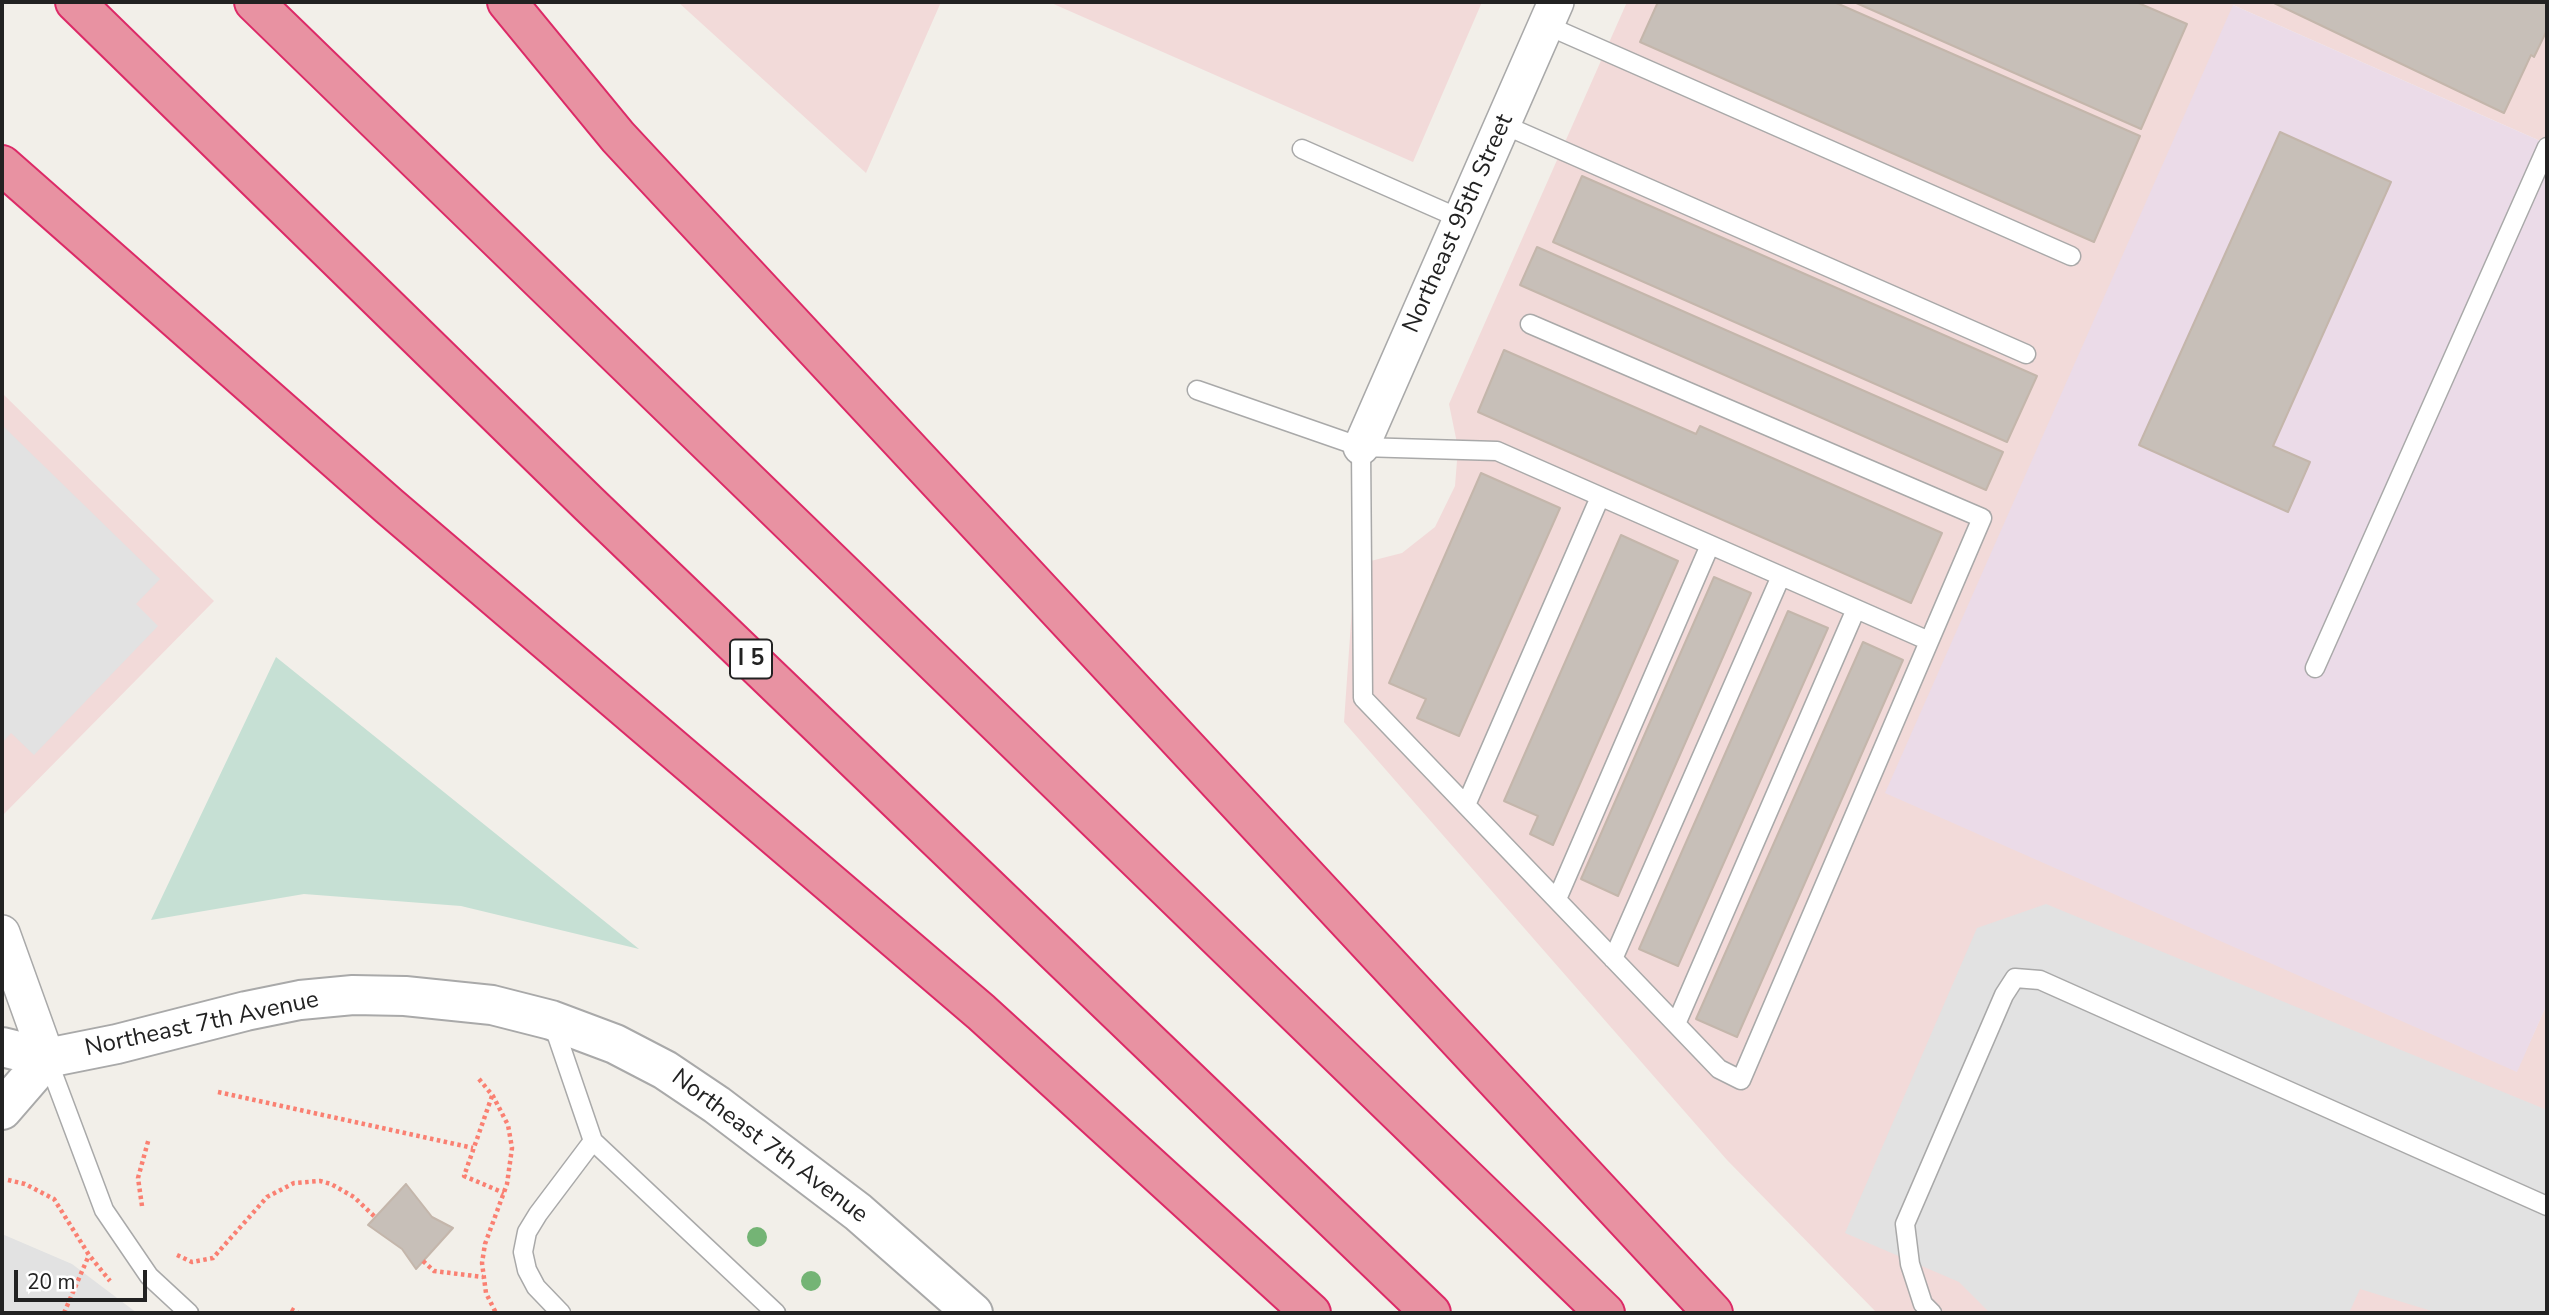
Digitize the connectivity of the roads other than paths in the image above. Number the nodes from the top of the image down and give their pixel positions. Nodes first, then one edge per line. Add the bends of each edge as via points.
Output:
1 (75, 2) edge
2 (254, 2) edge
3 (507, 2) edge
4 (1551, 13) edge
5 (1502, 124) junction
6 (2547, 147) edge
7 (1302, 149) dead end
8 (2, 165) edge
9 (1461, 219) junction
10 (2071, 256) dead end
11 (1530, 324) dead end
12 (2026, 354) dead end
13 (1197, 390) dead end
14 (1361, 447) junction
15 (1600, 497) junction
16 (1710, 545) junction
17 (1782, 576) junction
18 (1856, 609) junction
19 (1929, 641) junction
20 (2315, 668) dead end
21 (1466, 805) junction
22 (1557, 900) junction
23 (2, 933) edge
24 (1614, 959) junction
25 (551, 1020) junction
26 (1676, 1024) junction
27 (2, 1047) edge
28 (47, 1058) junction
29 (2, 1110) edge
30 (593, 1141) junction
31 (2547, 1206) edge
32 (189, 1313) edge
33 (561, 1313) edge
34 (776, 1313) edge
35 (973, 1313) edge
36 (1311, 1313) edge
37 (1431, 1313) edge
38 (1605, 1313) edge
39 (1713, 1313) edge
40 (1932, 1313) edge

1 - 37 highway, I 5 via 589,504
2 - 38 highway
3 - 39 highway via 618,137
4 - 5 street, Northeast 95th Street
4 - 10 lane
5 - 9 street, Northeast 95th Street
5 - 12 lane
6 - 20 lane
7 - 9 lane
8 - 36 highway via 400,515 981,1012
9 - 14 street, Northeast 95th Street
11 - 19 lane via 1982,518
13 - 14 lane
14 - 15 lane via 1497,451
14 - 21 lane via 1363,698
15 - 16 lane
15 - 21 lane
16 - 17 lane
16 - 22 lane
17 - 18 lane
17 - 24 lane
18 - 19 lane
18 - 26 lane
19 - 26 lane via 1741,1080 1719,1069
21 - 22 lane
22 - 24 lane
23 - 28 street
24 - 26 lane
25 - 28 street, Northeast 7th Avenue via 492,1005 353,995 246,1011
25 - 30 lane
25 - 35 street, Northeast 7th Avenue via 615,1044 718,1105 858,1212
27 - 28 street, Northeast 7th Avenue
28 - 29 street
28 - 32 lane via 104,1210 149,1276
30 - 33 lane via 538,1214 527,1232 523,1252 536,1287
30 - 34 lane
31 - 40 lane via 2052,985 2015,978 1905,1224 1910,1264 1923,1304

